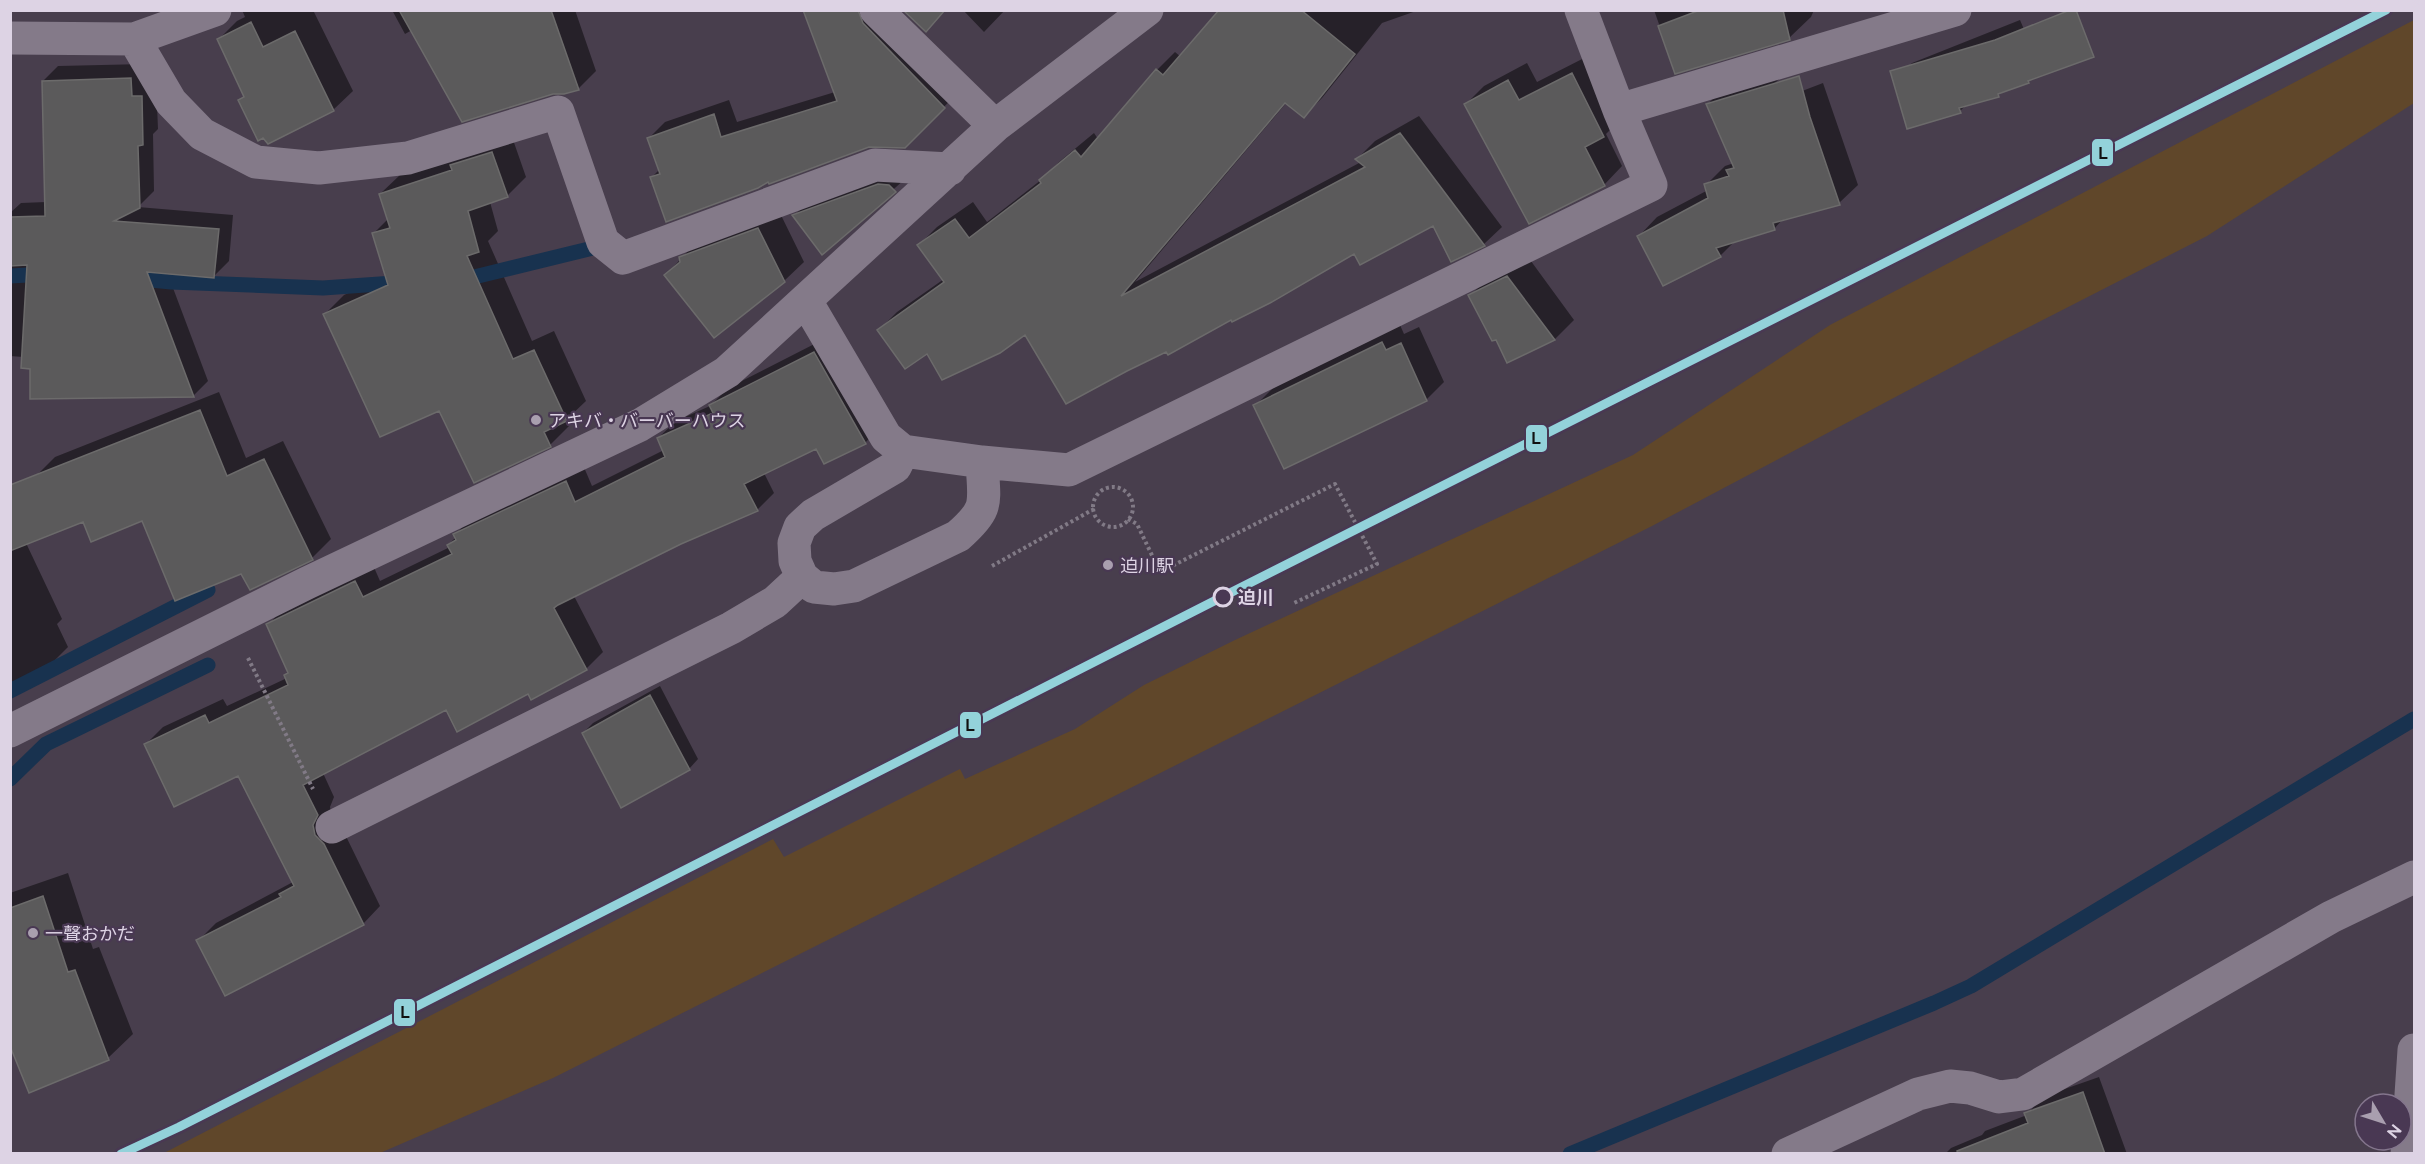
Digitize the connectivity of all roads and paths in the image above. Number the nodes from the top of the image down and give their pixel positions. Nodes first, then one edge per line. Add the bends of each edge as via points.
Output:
1 (215, 10) edge
2 (876, 10) edge
3 (1581, 10) edge
4 (1955, 10) edge
5 (1140, 13) edge
6 (10, 38) edge
7 (134, 39) junction
8 (1619, 110) junction
9 (995, 126) junction
10 (950, 169) junction
11 (806, 302) junction
12 (903, 450) junction
13 (982, 462) junction
14 (1128, 519) junction
15 (802, 577) junction
16 (1294, 603) dead end
17 (199, 638) junction
18 (10, 731) edge
19 (332, 827) joint
20 (2415, 877) edge
21 (2415, 1050) edge
22 (1788, 1154) edge
23 (2407, 1154) edge

1 - 7 street
2 - 9 street
3 - 8 street
4 - 8 street
5 - 9 street
6 - 7 street
7 - 10 street via 171,102 202,134 256,162 319,168 408,158 558,112 603,242 623,258 875,165
8 - 13 street via 1651,185 1069,470
9 - 10 street
10 - 11 street
11 - 12 street via 886,437
11 - 17 street via 727,372 640,425
12 - 13 street
12 - 15 street via 895,467 813,515 801,527 794,543 795,561
13 - 15 street via 984,506 958,536 854,585 814,588
14 - 14 path via 1111,527 1100,521 1093,503 1100,492 1112,487 1129,495 1133,507
14 - 16 path via 1137,524 1160,572 1335,484 1377,564
15 - 19 street via 775,602 731,628
17 - 18 street
17 - 19 path via 226,660 245,653
20 - 22 street via 2331,917 2023,1094 1999,1097 1950,1086 1918,1094
21 - 23 street

